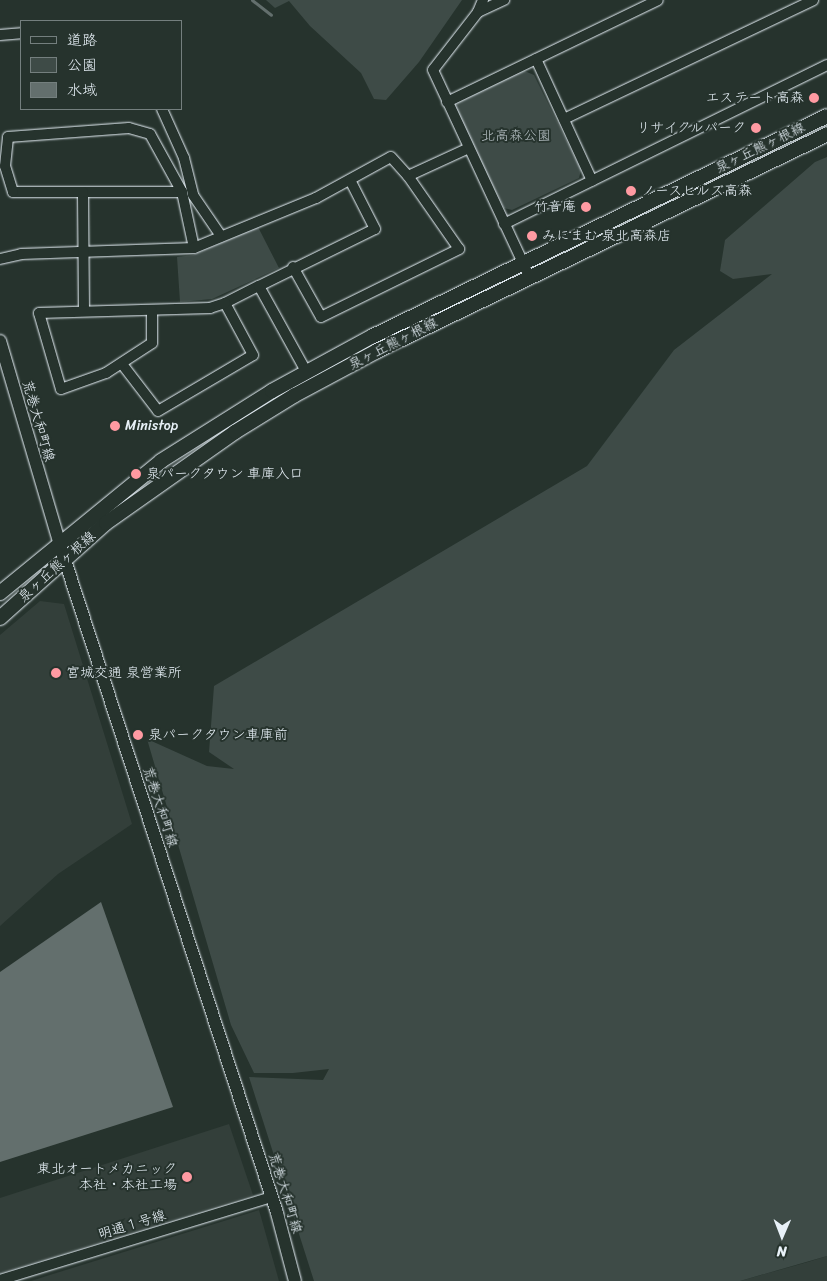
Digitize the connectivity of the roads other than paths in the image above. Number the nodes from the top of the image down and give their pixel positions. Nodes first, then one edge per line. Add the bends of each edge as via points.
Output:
1 (483, 0) edge
2 (504, 0) edge
3 (658, 0) edge
4 (813, 0) edge
5 (478, 12) junction
6 (20, 33) edge
7 (0, 34) edge
8 (536, 59) junction
9 (827, 66) edge
10 (448, 102) junction
11 (162, 110) edge
12 (827, 116) edge
13 (564, 119) junction
14 (827, 134) edge
15 (469, 148) junction
16 (408, 176) junction
17 (350, 180) junction
18 (592, 181) junction
19 (83, 192) junction
20 (182, 192) junction
21 (504, 224) junction
22 (221, 236) junction
23 (194, 248) junction
24 (83, 251) junction
25 (0, 259) edge
26 (523, 263) junction
27 (293, 268) junction
28 (530, 278) junction
29 (259, 286) junction
30 (225, 303) junction
31 (84, 310) junction
32 (152, 310) junction
33 (0, 341) edge
34 (122, 364) junction
35 (306, 373) junction
36 (59, 542) junction
37 (64, 559) junction
38 (0, 594) edge
39 (0, 618) edge
40 (272, 1197) junction
41 (0, 1280) edge
42 (295, 1281) edge

1 - 5 street
2 - 5 street
3 - 8 street
4 - 13 street
5 - 10 street via 433,70
6 - 7 street
8 - 10 street
8 - 13 street
9 - 18 street
10 - 15 street
11 - 22 street via 184,158 193,195
12 - 26 main road, 泉ヶ丘熊ヶ根線
13 - 18 street
14 - 28 main road, 泉ヶ丘熊ヶ根線
15 - 16 street
15 - 21 street
16 - 17 street via 391,157
16 - 27 street via 459,249 321,317
17 - 22 street
17 - 27 street via 375,229
18 - 21 street
19 - 20 street
19 - 20 street via 13,192 5,166 8,137 129,128 150,134
19 - 24 street
20 - 23 street
21 - 26 street
22 - 23 street
23 - 24 street
24 - 25 street via 21,254
24 - 31 street
26 - 28 street
26 - 35 main road, 泉ヶ丘熊ヶ根線
27 - 29 street
28 - 37 main road, 泉ヶ丘熊ヶ根線 via 377,351 295,395 235,432 106,523
29 - 30 street
29 - 35 street
30 - 32 street via 210,308
30 - 34 street via 253,355 158,412
31 - 32 street
31 - 34 street via 39,313 61,389
32 - 34 street via 152,343
33 - 36 street, 荒巻大和町線
35 - 36 main road, 泉ヶ丘熊ヶ根線 via 226,418 161,461
36 - 37 street, 荒巻大和町線
36 - 38 main road, 泉ヶ丘熊ヶ根線
37 - 39 main road, 泉ヶ丘熊ヶ根線
37 - 40 street, 荒巻大和町線
40 - 41 street, 明通１号線
40 - 42 street, 荒巻大和町線

